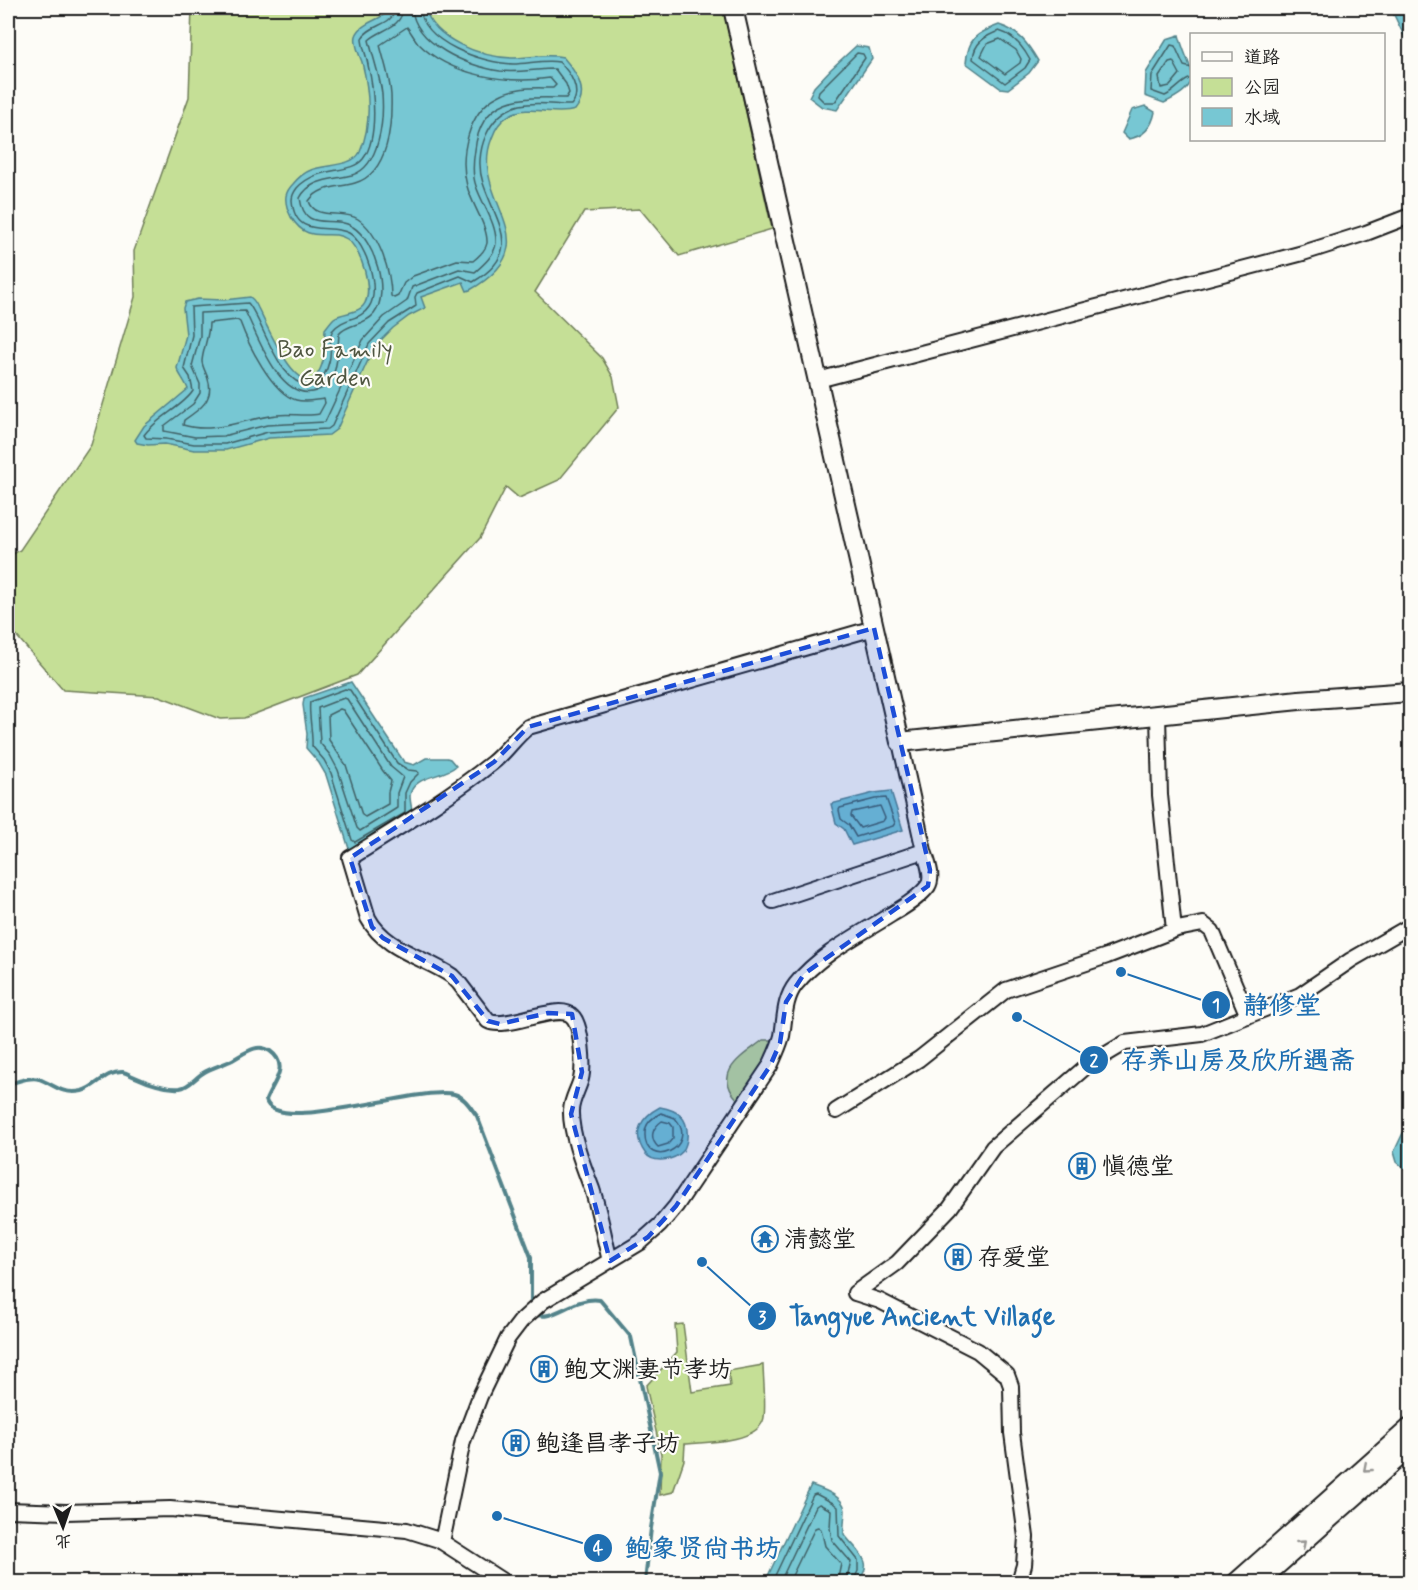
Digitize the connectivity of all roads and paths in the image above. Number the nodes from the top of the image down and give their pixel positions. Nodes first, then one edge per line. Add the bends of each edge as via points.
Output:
1 (734, 8) edge
2 (1410, 216) edge
3 (818, 380) junction
4 (874, 628) junction
5 (1410, 693) edge
6 (1158, 715) junction
7 (900, 742) junction
8 (924, 851) junction
9 (773, 901) dead end
10 (1410, 926) edge
11 (1174, 930) junction
12 (1248, 1016) junction
13 (836, 1111) dead end
14 (610, 1261) junction
15 (1410, 1428) edge
16 (1410, 1447) edge
17 (8, 1510) edge
18 (442, 1542) junction
19 (504, 1582) edge
20 (1019, 1582) edge
21 (1237, 1582) edge
22 (1258, 1582) edge

1 - 3 main road
2 - 3 street via 1303,253
3 - 4 main road
4 - 7 main road
4 - 14 street via 528,727 494,762 350,858 372,927 382,938 452,976 488,1021 500,1024 548,1013 569,1014 574,1019 582,1072 571,1114
5 - 6 main road
6 - 7 main road
6 - 11 street via 1160,795
7 - 8 street
8 - 9 street
8 - 14 street via 930,870 928,886 910,903 804,974 786,1002 780,1043 770,1066 676,1206 648,1236
10 - 12 street via 1300,995
11 - 12 street via 1203,924 1212,931
11 - 13 street via 1006,990 920,1059
12 - 20 street via 1194,1036 1125,1043 1088,1065 993,1148 950,1208 897,1263 855,1293 880,1301 978,1351 1007,1375 1026,1537
14 - 18 street via 543,1301 508,1338 463,1441
15 -> 21 main road
22 -> 16 main road
17 - 18 street via 170,1509 407,1530
18 - 19 street

